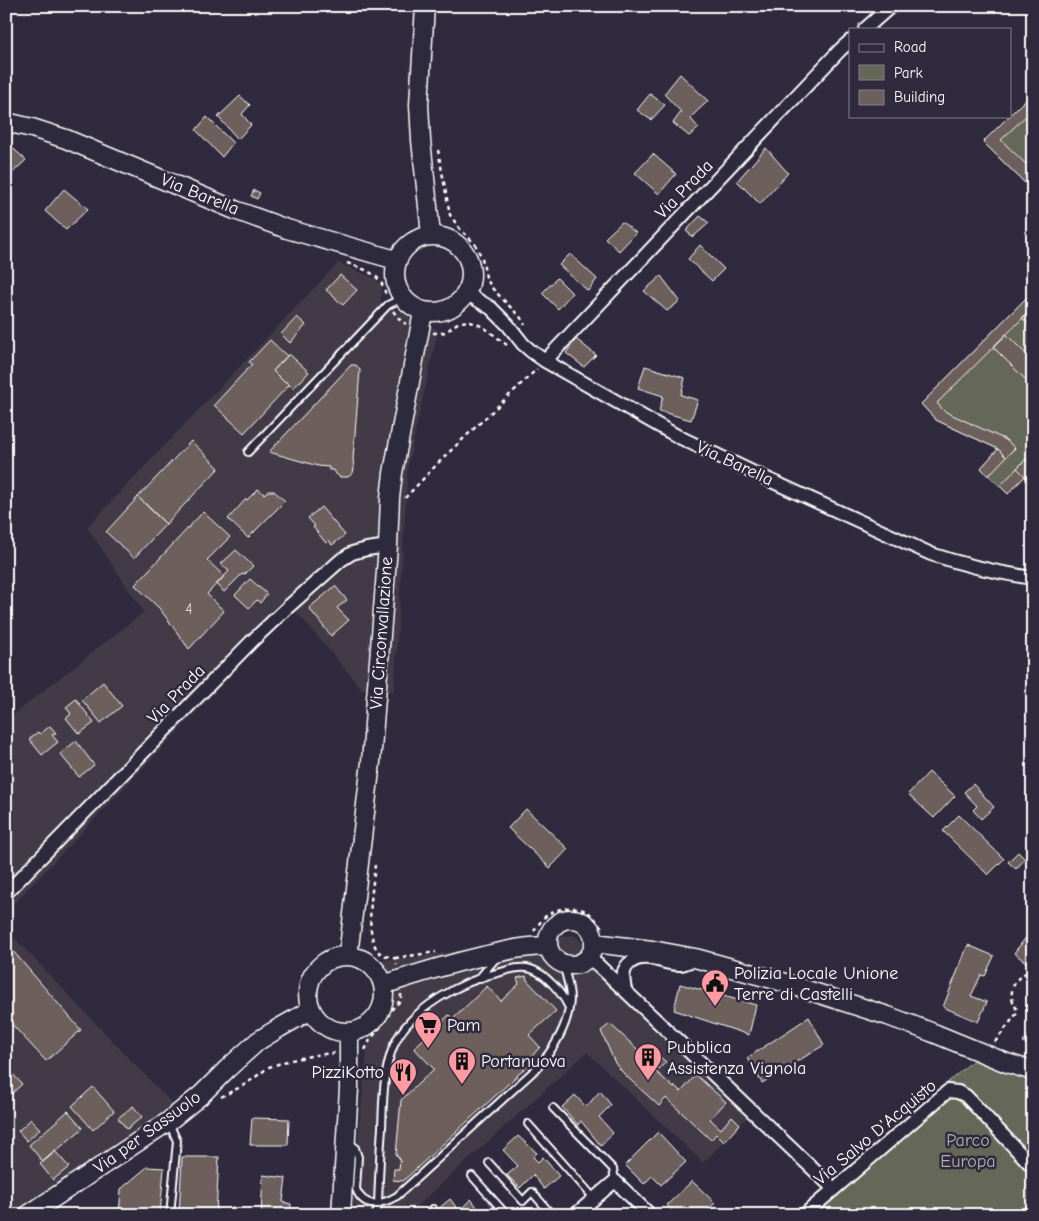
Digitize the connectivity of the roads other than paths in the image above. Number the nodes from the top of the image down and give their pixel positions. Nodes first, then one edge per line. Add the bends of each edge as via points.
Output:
1 (425, 6) edge
2 (891, 6) edge
3 (866, 28) edge
4 (849, 43) edge
5 (6, 122) edge
6 (431, 235) junction
7 (396, 260) junction
8 (466, 293) junction
9 (402, 298) junction
10 (423, 312) junction
11 (545, 361) junction
12 (248, 452) dead end
13 (388, 546) junction
14 (1033, 578) edge
15 (6, 893) edge
16 (548, 946) junction
17 (591, 950) junction
18 (502, 952) junction
19 (348, 956) junction
20 (695, 958) junction
21 (563, 964) junction
22 (480, 977) junction
23 (383, 985) junction
24 (625, 990) junction
25 (568, 1007) junction
26 (311, 1010) junction
27 (348, 1032) junction
28 (1033, 1072) edge
29 (553, 1108) dead end
30 (169, 1121) junction
31 (528, 1124) dead end
32 (346, 1138) junction
33 (489, 1163) dead end
34 (1033, 1167) edge
35 (472, 1176) dead end
36 (615, 1181) junction
37 (834, 1189) junction
38 (594, 1198) junction
39 (378, 1204) junction
40 (28, 1215) edge
41 (170, 1215) edge
42 (340, 1215) edge
43 (376, 1215) edge
44 (501, 1215) edge
45 (552, 1215) edge
46 (575, 1215) edge
47 (650, 1215) edge
48 (804, 1215) edge

1 - 6 main road via 419,105
2 - 3 street
4 - 11 street, Via Prada
5 - 7 main road, Via Barella via 66,139 287,229
6 - 7 main road via 414,240
6 - 8 main road via 442,236 462,249 471,271
7 - 9 main road via 394,280
8 - 10 main road via 452,308
8 - 11 street, Via Barella via 491,308 523,344
9 - 10 main road
9 - 12 lane via 388,305
10 - 13 main road, Via Circonvallazione via 393,473
11 - 14 street, Via Barella via 677,436 908,544 961,564
13 - 15 street, Via Prada via 352,553 288,606
13 - 19 main road, Via Circonvallazione via 371,762
16 - 17 main road via 552,927 570,918 582,921 592,930
16 - 18 main road
16 - 21 main road via 553,957
17 - 20 main road via 652,950
17 - 21 main road via 583,962
17 - 24 street via 598,965
18 - 22 lane
18 - 23 main road via 451,963
19 - 23 main road via 357,957 374,968
19 - 26 main road via 326,961 314,973 308,988
20 - 24 street via 679,964 648,958 633,960 623,972
20 - 28 main road via 860,1006
21 - 25 lane via 568,980
22 - 25 lane via 519,968 534,970 560,992
22 - 39 lane via 426,1008 404,1029 395,1043 388,1061 384,1091
23 - 27 main road via 382,1007 377,1017 369,1025
24 - 37 street
25 - 39 lane via 562,1031 538,1067 397,1196
26 - 27 main road via 330,1029
26 - 30 main road, Via per Sassuolo via 258,1041
27 - 32 main road
29 - 36 lane via 612,1170
30 - 40 main road, Via per Sassuolo
30 - 41 lane via 177,1141
31 - 38 lane
32 - 39 lane via 358,1157 358,1194 368,1202
32 - 42 main road
33 - 45 lane via 523,1201 532,1192
34 - 37 street, Via Salvo D'Acquisto via 966,1096 948,1091
35 - 44 lane via 504,1212
36 - 38 street
36 - 47 street
37 - 48 street, Via Salvo D'Acquisto
38 - 46 street
39 - 43 lane

